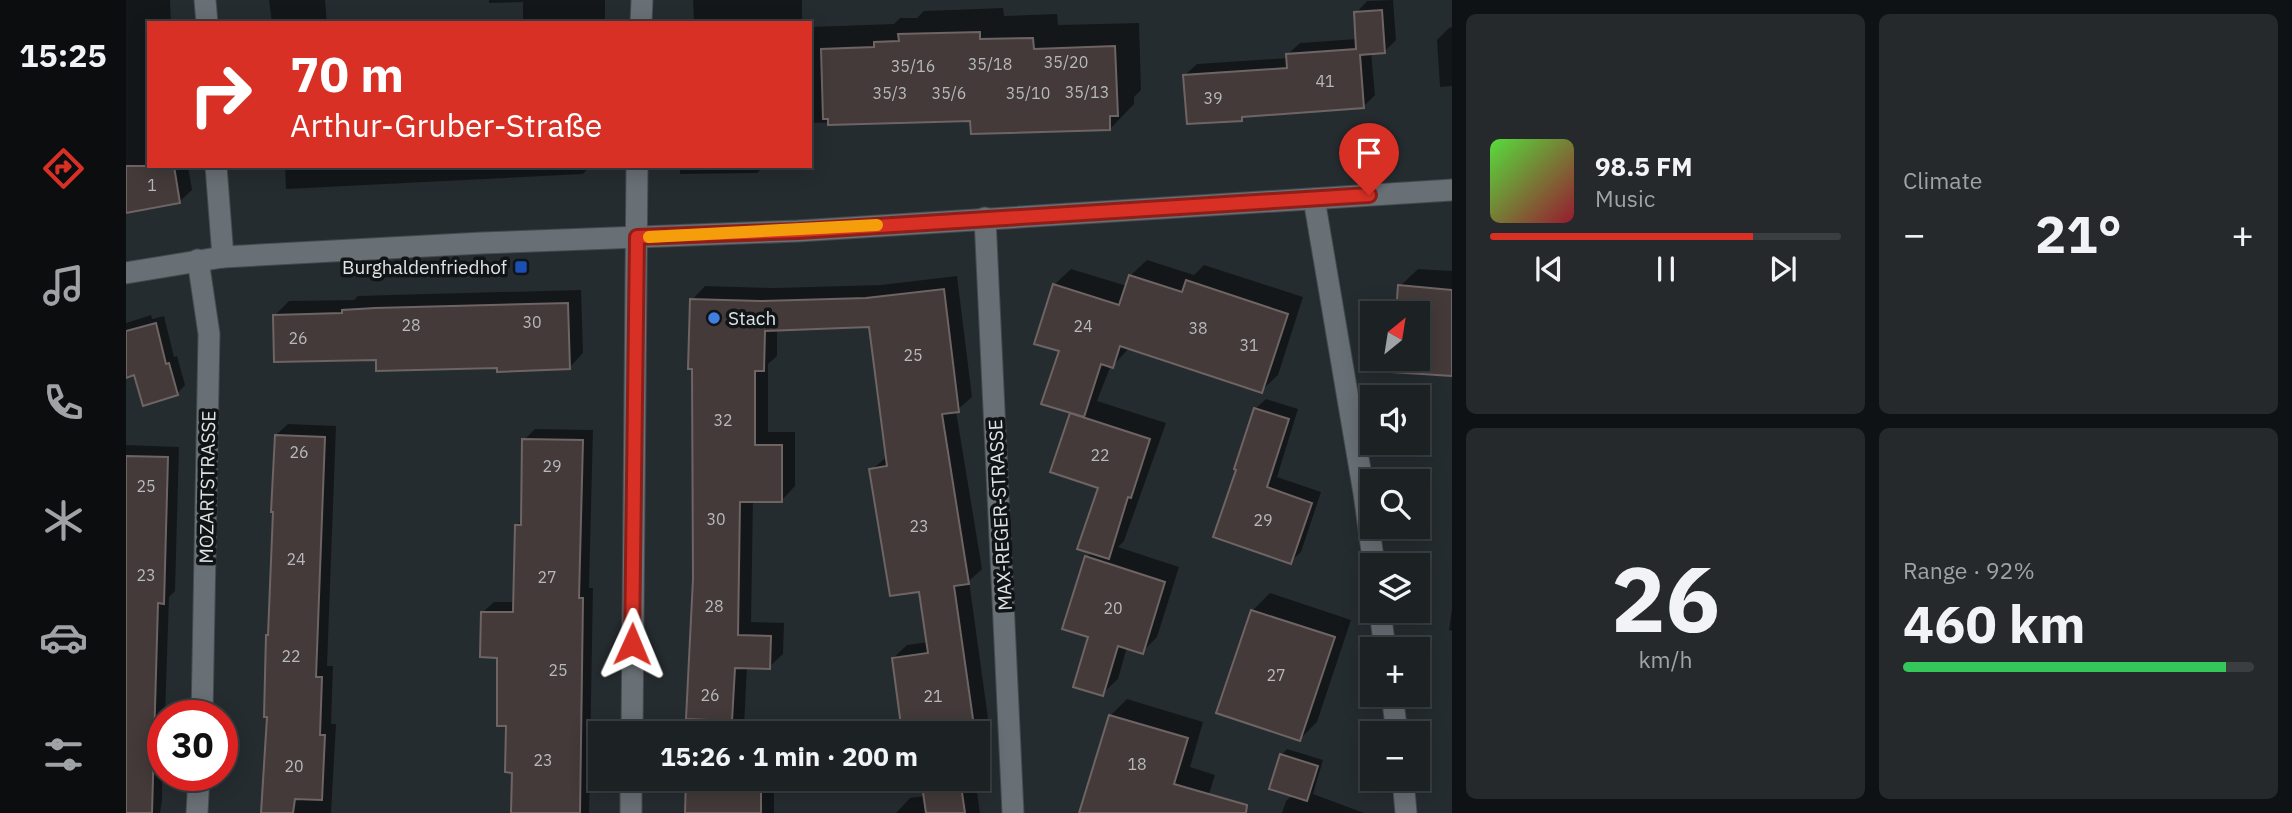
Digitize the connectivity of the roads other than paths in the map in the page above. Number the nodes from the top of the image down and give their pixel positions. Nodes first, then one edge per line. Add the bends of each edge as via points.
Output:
1 (205, 0) edge
2 (642, 0) edge
3 (207, 21) edge
4 (641, 21) edge
5 (216, 168) edge
6 (637, 168) edge
7 (1452, 190) edge
8 (1314, 199) junction
9 (985, 218) junction
10 (637, 237) junction
11 (223, 257) junction
12 (198, 260) junction
13 (126, 273) edge
14 (1372, 553) edge
15 (202, 700) edge
16 (632, 721) edge
17 (198, 791) edge
18 (631, 791) edge
19 (1404, 791) edge
20 (197, 813) edge
21 (631, 813) edge
22 (1013, 813) edge
23 (1406, 813) edge

1 - 3 street
2 - 4 street
5 - 11 street
6 - 10 street
7 - 8 street
8 - 9 street
8 - 14 street
9 - 10 street
9 - 22 street, MAX-REGER-STRASSE
10 - 11 street
10 - 16 street
11 - 12 street
12 - 13 street
12 - 15 street, MOZARTSTRASSE via 209,347
17 - 20 street
18 - 21 street
19 - 23 street

